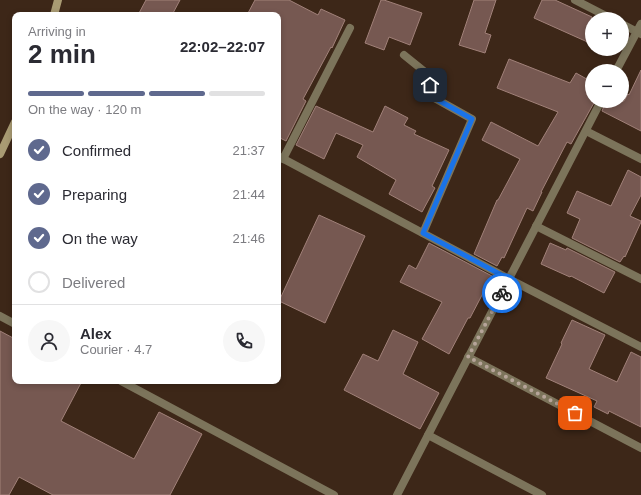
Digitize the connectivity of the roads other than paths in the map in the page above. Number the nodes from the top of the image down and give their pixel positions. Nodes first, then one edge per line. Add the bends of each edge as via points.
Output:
1 (58, 0) edge
2 (575, 0) edge
3 (55, 12) edge
4 (598, 12) edge
5 (629, 26) edge
6 (350, 28) dead end
7 (640, 30) edge
8 (404, 55) dead end
9 (620, 64) edge
10 (597, 108) edge
11 (12, 128) edge
12 (586, 130) junction
13 (0, 154) edge
14 (281, 157) edge
15 (641, 159) edge
16 (536, 226) junction
17 (423, 233) junction
18 (509, 279) junction
19 (641, 279) edge
20 (0, 316) edge
21 (12, 322) edge
22 (641, 347) edge
23 (468, 357) junction
24 (127, 384) edge
25 (428, 435) junction
26 (641, 448) edge
27 (334, 495) edge
28 (397, 495) edge
29 (542, 495) edge

1 - 3 main road
2 - 4 street
5 - 7 street
6 - 14 street
7 - 9 street
8 - 17 street via 430,76 429,95 472,119
10 - 12 street
11 - 13 main road
12 - 15 street
12 - 16 street
14 - 17 street
16 - 18 street
16 - 19 street
17 - 18 street
18 - 22 street
18 - 23 street
20 - 21 street
23 - 25 street
23 - 26 street
24 - 27 street
25 - 28 street
25 - 29 street

